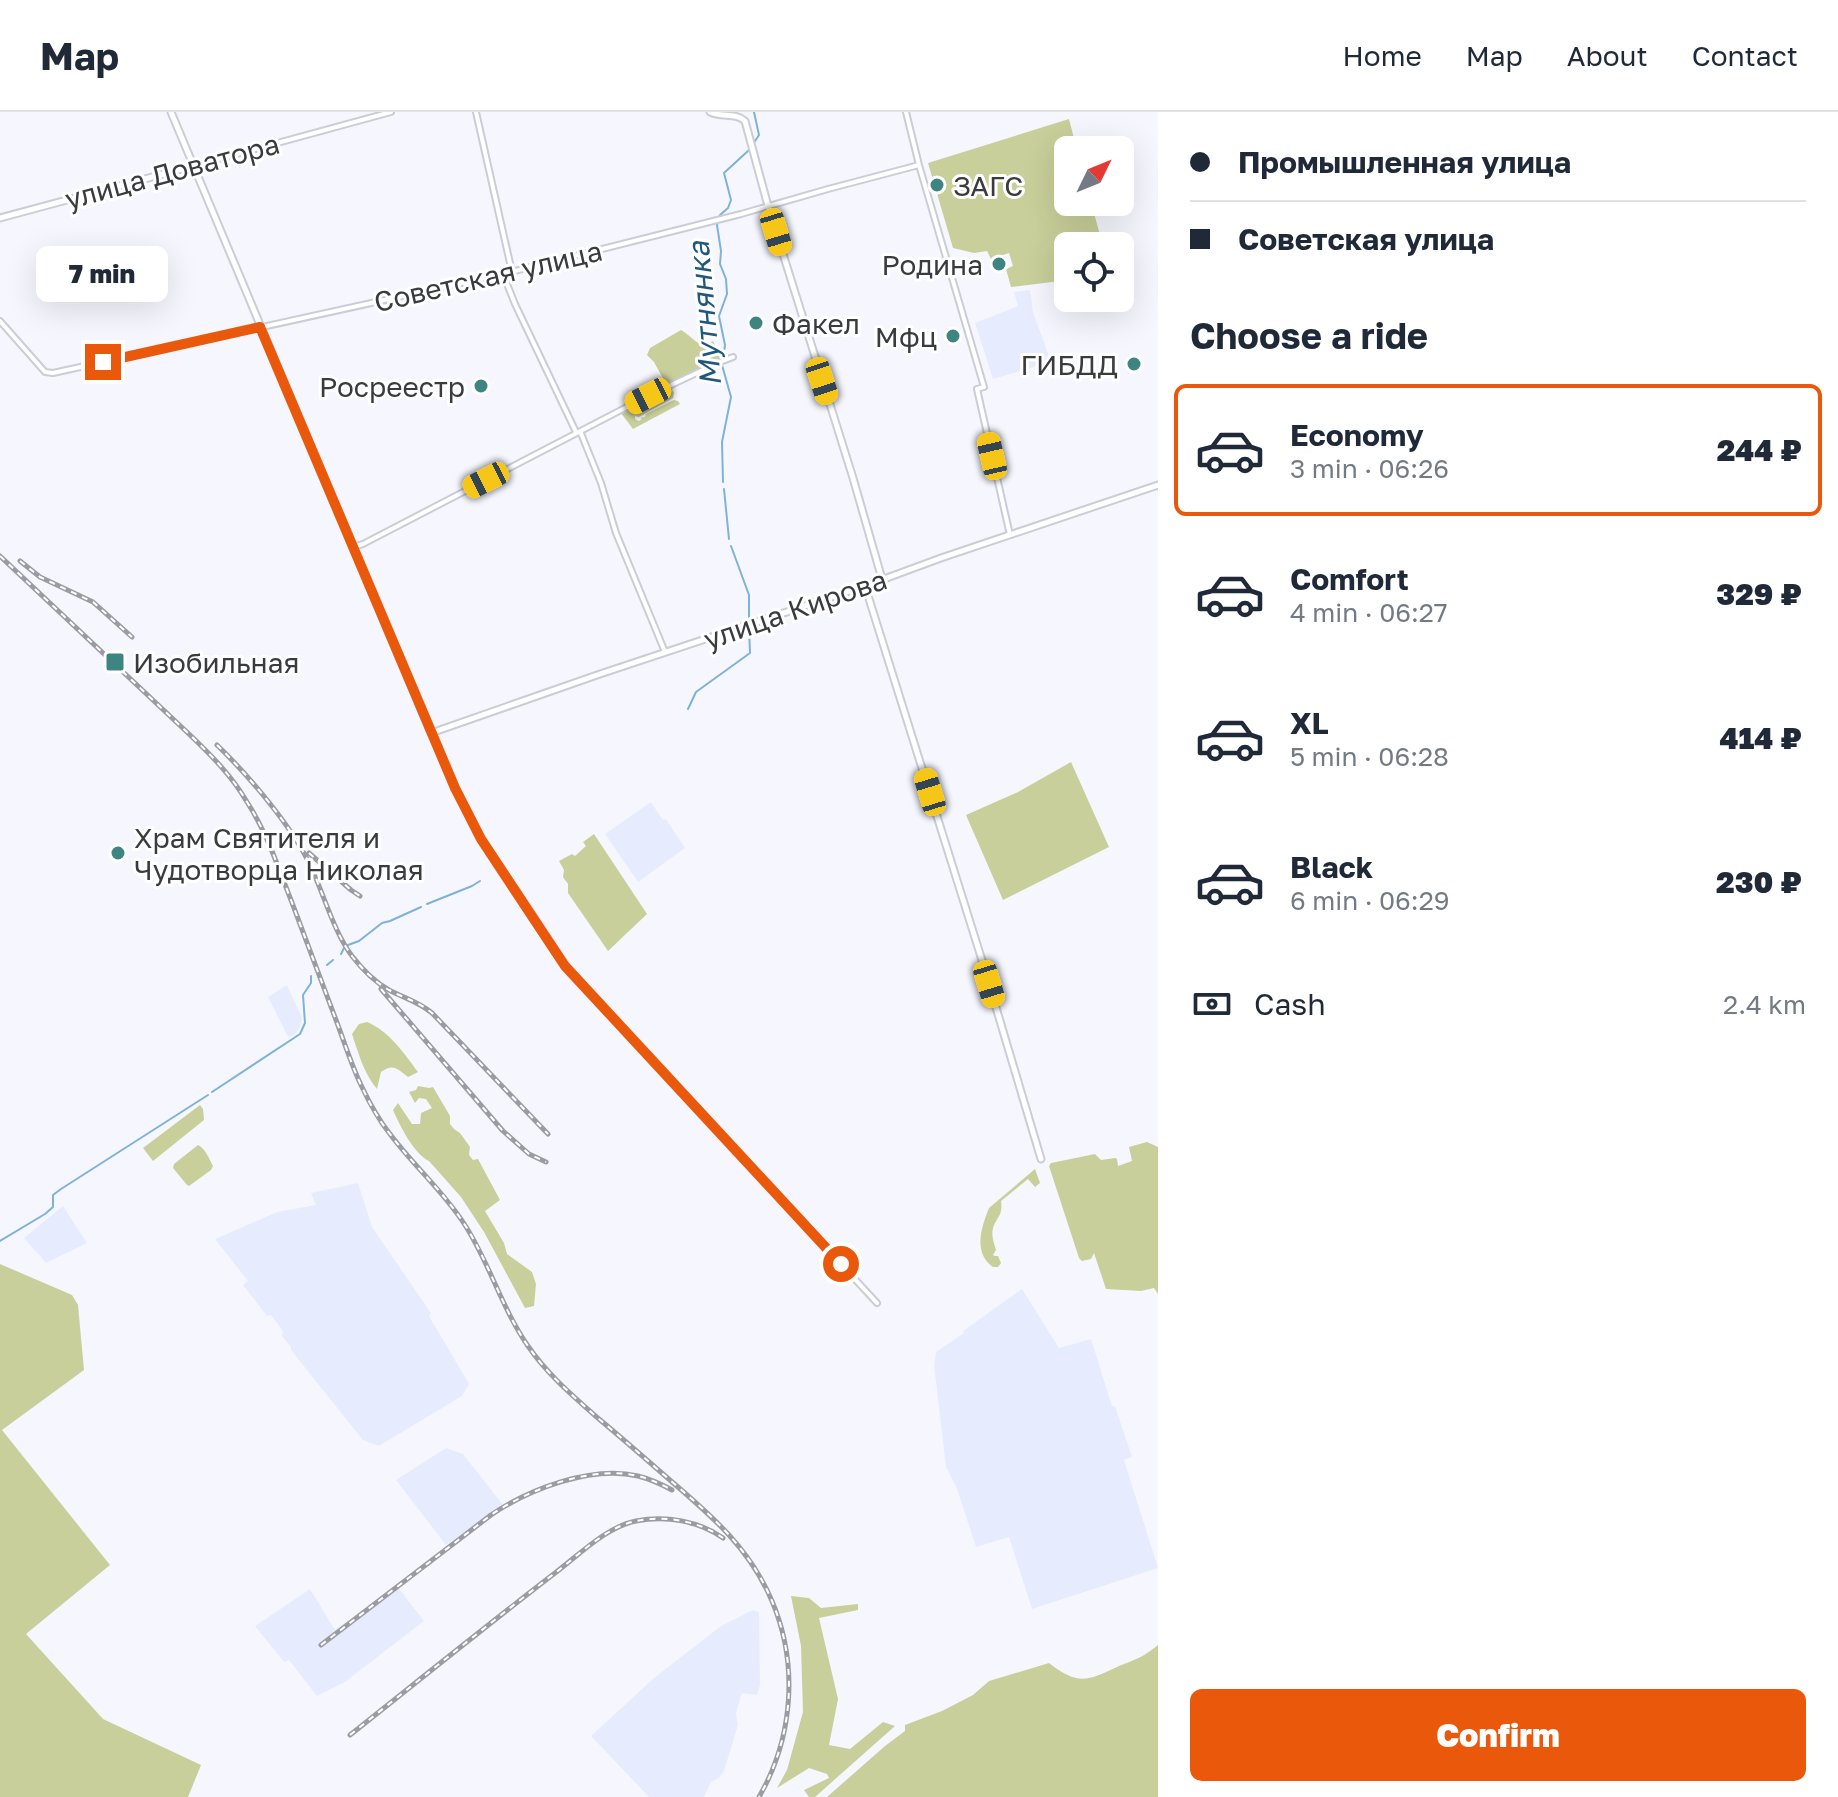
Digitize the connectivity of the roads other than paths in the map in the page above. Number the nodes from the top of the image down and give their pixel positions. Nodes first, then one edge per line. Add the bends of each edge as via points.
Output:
1 (171, 112) edge
2 (391, 112) edge
3 (476, 112) edge
4 (906, 112) edge
5 (712, 113) edge
6 (919, 165) junction
7 (193, 166) junction
8 (768, 206) junction
9 (0, 218) edge
10 (512, 272) junction
11 (503, 274) junction
12 (0, 321) edge
13 (260, 327) junction
14 (733, 357) dead end
15 (578, 432) junction
16 (1158, 485) edge
17 (1010, 535) junction
18 (353, 547) junction
19 (882, 579) junction
20 (865, 586) junction
21 (666, 653) junction
22 (431, 733) junction
23 (1041, 1159) dead end
24 (877, 1303) dead end

1 - 7 main road
2 - 7 street, улица Доватора
3 - 10 street
4 - 6 street
5 - 8 main road via 738,115 745,121
6 - 8 street, Советская улица
6 - 17 street via 984,387 977,389
7 - 9 main road, улица Доватора
7 - 13 main road
8 - 10 street, Советская улица
8 - 19 main road
10 - 11 street, Советская улица
11 - 13 street, Советская улица
11 - 15 street
12 - 13 street, Советская улица via 45,372 53,373
13 - 18 main road
14 - 15 street
15 - 18 street
15 - 21 street
16 - 17 main road, улица Кирова
17 - 19 main road, улица Кирова
18 - 22 main road
19 - 20 main road, улица Кирова
20 - 21 main road, улица Кирова
20 - 23 main road
21 - 22 main road, улица Кирова
22 - 24 street via 481,839 565,966

